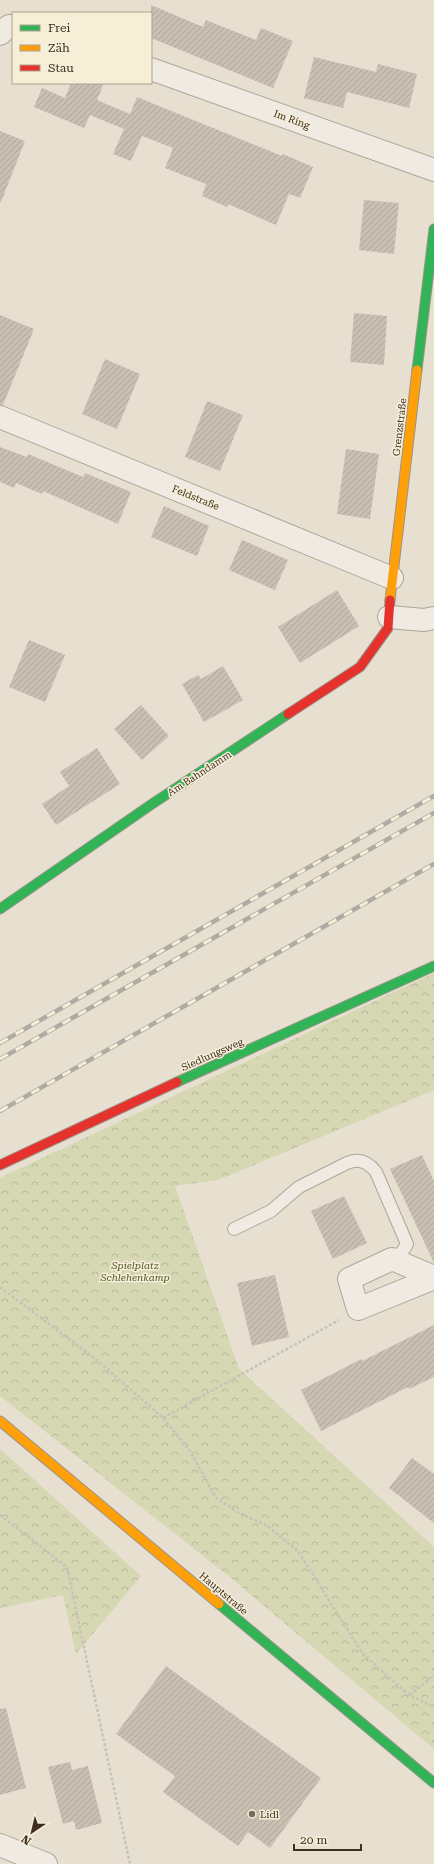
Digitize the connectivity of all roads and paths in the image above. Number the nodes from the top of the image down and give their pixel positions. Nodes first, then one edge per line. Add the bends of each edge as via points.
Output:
1 (12, 26) edge
2 (0, 34) edge
3 (152, 69) edge
4 (434, 170) edge
5 (434, 229) edge
6 (0, 416) edge
7 (392, 578) junction
8 (434, 618) edge
9 (388, 622) junction
10 (0, 909) edge
11 (434, 966) edge
12 (0, 1165) edge
13 (234, 1229) dead end
14 (392, 1259) junction
15 (434, 1278) edge
16 (0, 1288) edge
17 (358, 1309) junction
18 (164, 1418) junction
19 (0, 1421) edge
20 (0, 1515) edge
21 (434, 1675) edge
22 (409, 1695) junction
23 (434, 1707) edge
24 (434, 1782) edge
25 (0, 1846) edge
26 (46, 1864) edge
27 (130, 1864) edge

1 - 2 street
3 - 4 street, Im Ring
5 - 7 street, Grenzstraße
6 - 7 street, Feldstraße
7 - 9 street, Grenzstraße
8 - 9 street
9 - 10 street, Am Bahndamm via 360,667 152,804
11 - 12 street, Siedlungsweg via 200,1071
13 - 14 lane via 278,1207 299,1187 346,1163 360,1161 371,1166 376,1172 407,1244 402,1252
14 - 15 street
14 - 17 street via 349,1279
15 - 17 street
16 - 18 path via 97,1360
17 - 18 path
18 - 22 path via 190,1452 216,1498 239,1513 266,1525 298,1551 362,1653
19 - 24 street, Hauptstraße
20 - 27 path via 67,1567
21 - 22 path
22 - 23 path
25 - 26 street

